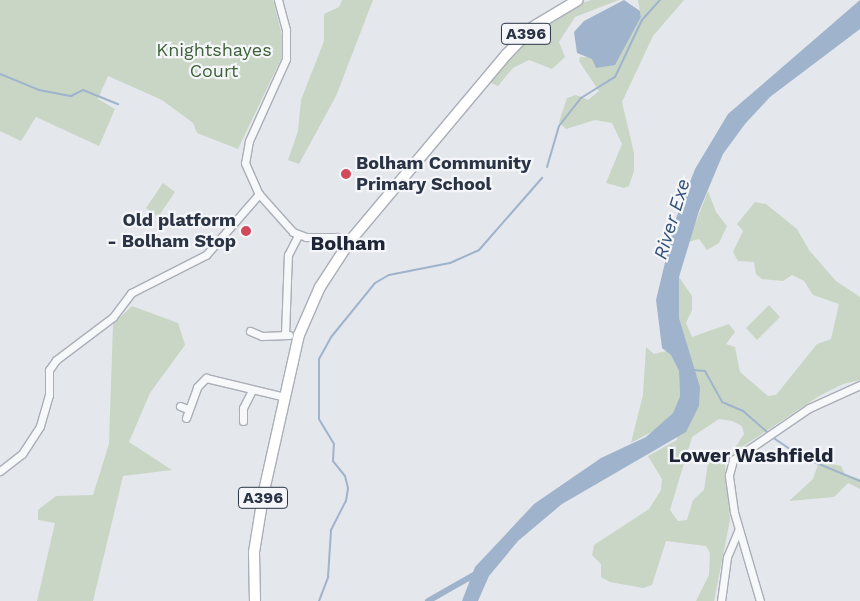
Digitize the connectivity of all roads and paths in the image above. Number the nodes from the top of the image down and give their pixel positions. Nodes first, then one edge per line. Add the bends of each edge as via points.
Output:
1 (278, 0) edge
2 (578, 0) edge
3 (259, 194) junction
4 (298, 235) junction
5 (348, 243) junction
6 (250, 331) dead end
7 (860, 385) edge
8 (252, 390) junction
9 (285, 397) junction
10 (180, 406) dead end
11 (188, 409) junction
12 (186, 418) dead end
13 (243, 421) dead end
14 (0, 471) edge
15 (739, 529) junction
16 (255, 601) edge
17 (722, 601) edge
18 (760, 601) edge

1 - 3 street via 286,30 286,59 244,156
2 - 5 main road, A396 via 550,14 512,48
3 - 4 street
3 - 14 street via 206,255 131,293 113,317 56,360 49,370 49,394 40,426 22,454
4 - 5 street via 333,236
4 - 6 street via 288,255 287,335 265,336
5 - 9 main road, A396 via 308,313
7 - 15 street via 826,399 768,433 735,457 731,467
8 - 9 street
8 - 11 street via 206,378
8 - 13 street via 243,408
9 - 16 main road, A396 via 256,536
10 - 11 street
11 - 12 street
15 - 17 street via 727,557
15 - 18 street

